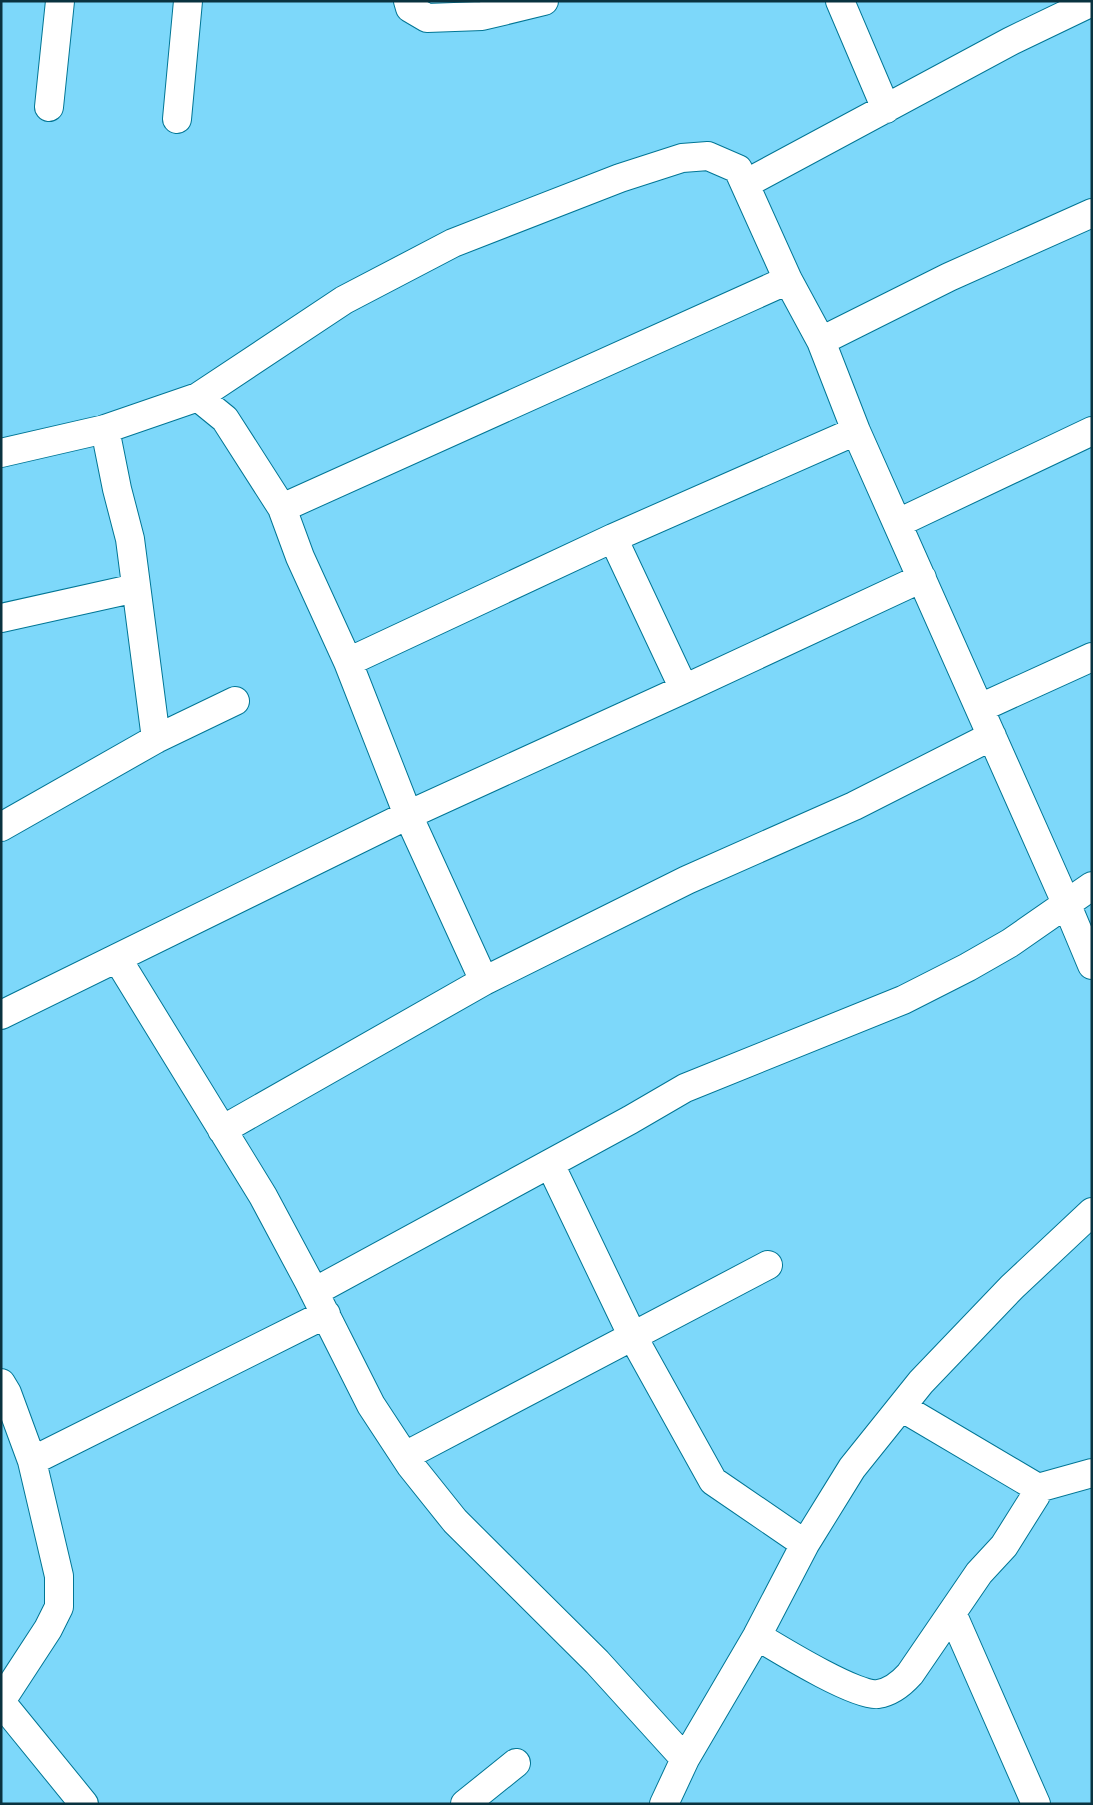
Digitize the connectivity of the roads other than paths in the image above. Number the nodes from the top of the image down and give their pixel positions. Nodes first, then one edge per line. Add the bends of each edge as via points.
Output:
1 (60, 1) edge
2 (188, 1) edge
3 (408, 1) edge
4 (544, 1) edge
5 (840, 1) edge
6 (1092, 2) edge
7 (48, 107) dead end
8 (886, 109) junction
9 (177, 118) dead end
10 (745, 184) junction
11 (1092, 213) edge
12 (788, 280) junction
13 (821, 341) junction
14 (198, 397) junction
15 (106, 429) junction
16 (856, 431) junction
17 (1092, 431) edge
18 (1, 453) edge
19 (282, 508) junction
20 (898, 523) junction
21 (613, 538) junction
22 (922, 578) junction
23 (136, 588) junction
24 (1, 618) edge
25 (1092, 657) edge
26 (348, 662) junction
27 (684, 689) junction
28 (235, 701) dead end
29 (980, 708) junction
30 (992, 736) junction
31 (156, 739) junction
32 (408, 815) junction
33 (1, 827) edge
34 (1092, 887) edge
35 (1066, 903) junction
36 (117, 958) junction
37 (1092, 965) edge
38 (484, 981) junction
39 (1, 1015) edge
40 (222, 1130) junction
41 (550, 1164) junction
42 (1092, 1212) edge
43 (768, 1265) dead end
44 (320, 1303) junction
45 (633, 1337) junction
46 (1, 1383) edge
47 (901, 1407) junction
48 (405, 1456) junction
49 (32, 1461) junction
50 (1092, 1473) edge
51 (1038, 1488) junction
52 (805, 1544) junction
53 (952, 1613) junction
54 (757, 1636) junction
55 (1, 1702) edge
56 (685, 1760) junction
57 (516, 1763) dead end
58 (84, 1804) edge
59 (465, 1804) edge
60 (664, 1804) edge
61 (1036, 1804) edge

1 - 7 street
2 - 9 street
3 - 4 street via 410,8 427,18 482,16
5 - 8 street
6 - 8 street via 1010,41
8 - 10 street
10 - 12 street
10 - 14 street via 738,169 708,156 682,158 620,178 453,244 361,291
11 - 13 street via 949,277
12 - 13 street
12 - 19 street
13 - 16 street
14 - 15 street
14 - 19 street via 225,419
15 - 18 street
15 - 23 street via 130,539
16 - 20 street
16 - 21 street
17 - 20 street
19 - 26 street via 300,557
20 - 22 street
21 - 26 street
21 - 27 street
22 - 27 street
22 - 29 street
23 - 24 street
23 - 31 street
25 - 29 street
26 - 32 street
27 - 32 street
28 - 31 street
29 - 30 street
30 - 35 street
30 - 38 street via 854,806 687,880
31 - 33 street
32 - 36 street
32 - 38 street
34 - 35 street
35 - 37 street
35 - 41 street via 1010,943 903,1000 685,1088
36 - 39 street
36 - 40 street
38 - 40 street
40 - 44 street via 263,1196
41 - 44 street
41 - 45 street
42 - 47 street via 1012,1287
43 - 45 street
44 - 48 street via 371,1405
44 - 49 street
45 - 48 street
45 - 52 street via 713,1482
46 - 49 street
47 - 51 street
47 - 52 street via 852,1468
48 - 56 street via 455,1521 597,1662
49 - 55 street via 60,1576 59,1607
50 - 51 street
51 - 53 street via 1004,1546 978,1573
52 - 54 street
53 - 54 street via 910,1674 898,1686 876,1695 854,1689
53 - 61 street
54 - 56 street
55 - 58 street
56 - 60 street
57 - 59 street

